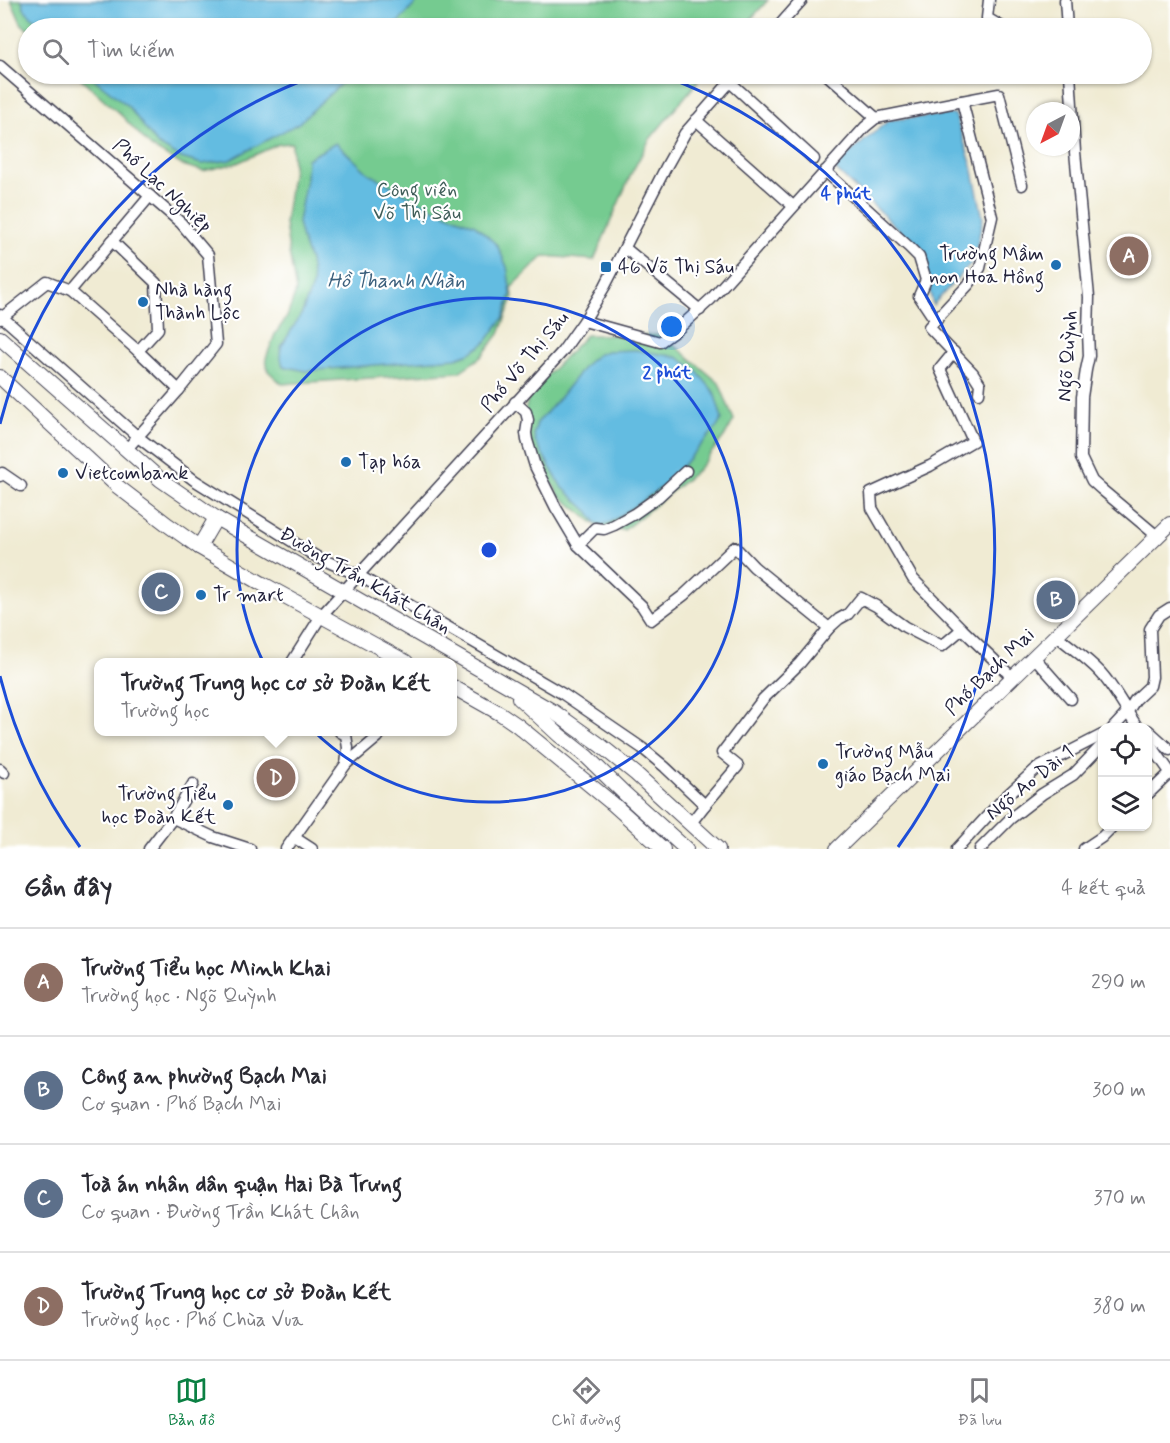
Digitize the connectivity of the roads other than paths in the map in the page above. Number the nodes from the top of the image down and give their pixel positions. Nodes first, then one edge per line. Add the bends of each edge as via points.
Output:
1 (802, 0) edge
2 (989, 0) edge
3 (1065, 0) edge
4 (786, 18) edge
5 (987, 18) edge
6 (1066, 18) edge
7 (0, 66) edge
8 (18, 82) edge
9 (21, 84) edge
10 (728, 84) edge
11 (732, 84) edge
12 (837, 84) edge
13 (1071, 84) edge
14 (963, 101) junction
15 (876, 118) junction
16 (696, 120) junction
17 (814, 159) dead end
18 (825, 171) junction
19 (1022, 186) dead end
20 (150, 196) junction
21 (793, 206) junction
22 (112, 241) junction
23 (625, 248) junction
24 (70, 291) junction
25 (699, 310) junction
26 (1, 317) edge
27 (584, 321) junction
28 (930, 326) junction
29 (0, 338) edge
30 (138, 351) junction
31 (954, 352) junction
32 (0, 377) edge
33 (179, 390) junction
34 (980, 393) dead end
35 (516, 402) junction
36 (138, 437) junction
37 (126, 450) junction
38 (686, 471) dead end
39 (0, 476) edge
40 (21, 486) dead end
41 (216, 518) junction
42 (1170, 524) edge
43 (1157, 536) junction
44 (578, 545) junction
45 (199, 547) junction
46 (358, 575) junction
47 (344, 591) junction
48 (1170, 608) edge
49 (321, 616) junction
50 (829, 628) junction
51 (962, 629) junction
52 (1056, 635) junction
53 (1034, 657) junction
54 (295, 658) edge
55 (397, 658) edge
56 (1013, 678) junction
57 (501, 682) junction
58 (457, 689) edge
59 (1071, 699) dead end
60 (1127, 713) junction
61 (1118, 723) edge
62 (1134, 723) edge
63 (1139, 723) edge
64 (517, 725) junction
65 (1152, 734) edge
66 (345, 736) edge
67 (379, 736) edge
68 (1098, 737) edge
69 (1152, 747) edge
70 (1098, 749) edge
71 (1170, 750) edge
72 (346, 764) junction
73 (1170, 773) edge
74 (193, 784) dead end
75 (1152, 790) edge
76 (624, 793) junction
77 (705, 805) junction
78 (173, 818) junction
79 (691, 823) junction
80 (1108, 831) edge
81 (295, 838) junction
82 (714, 847) edge
83 (149, 849) edge
84 (250, 849) edge
85 (286, 849) edge
86 (312, 849) edge
87 (663, 849) edge
88 (686, 849) edge
89 (837, 849) edge
90 (957, 849) edge
91 (980, 849) edge
92 (1084, 849) edge

1 - 4 street
2 - 5 street
3 - 6 street
7 - 8 street, Phố Lạc Nghiệp
9 - 20 street, Phố Lạc Nghiệp
10 - 16 street, Phố Võ Thị Sáu
11 - 17 street
12 - 15 street
13 - 43 street, Ngõ Quỳnh via 1089,297 1081,458 1092,481
14 - 15 street
14 - 19 street via 999,94
14 - 28 street via 992,217 980,268
15 - 18 street
16 - 21 street
16 - 23 street, Phố Võ Thị Sáu via 678,145
18 - 21 street
18 - 28 street via 914,251 926,280 919,296 932,315
20 - 22 street
20 - 33 street, Phố Lạc Nghiệp via 181,223 208,255 216,344
21 - 25 street
22 - 24 street
22 - 30 street via 156,283 158,329
23 - 25 street
23 - 27 street, Phố Võ Thị Sáu
24 - 26 street via 47,282
24 - 30 street
25 - 27 street via 660,342
26 - 36 street, Đường Trần Khát Chân
27 - 35 street, Phố Võ Thị Sáu via 562,352
28 - 31 street
29 - 37 main road, Đường Trần Khát Chân
30 - 33 street
31 - 34 street via 980,384
31 - 51 street via 940,369 973,441 871,493 872,508 913,579
32 - 45 main road via 117,486
33 - 36 street, Phố Lạc Nghiệp
35 - 44 street via 526,412 527,440 535,466
35 - 46 street, Phố Võ Thị Sáu
36 - 37 street, Phố Lạc Nghiệp
36 - 46 street, Đường Trần Khát Chân via 194,480 317,556
37 - 41 main road, Đường Trần Khát Chân
38 - 44 street via 634,514 604,529 595,528
39 - 40 street via 2,473
41 - 45 main road
41 - 47 main road, Đường Trần Khát Chân
42 - 43 main road, Phố Bạch Mai
43 - 52 main road, Phố Bạch Mai
44 - 50 street via 642,606 651,620 735,547
45 - 49 main road
46 - 47 street, Phố Võ Thị Sáu
46 - 77 street, Đường Trần Khát Chân via 563,694 642,748
47 - 49 street, Phố Võ Thị Sáu
47 - 57 main road, Đường Trần Khát Chân
48 - 60 street via 1159,615 1150,629 1150,686
49 - 54 street, Phố Võ Thị Sáu
49 - 55 main road
50 - 51 street via 861,598 942,646
50 - 77 street via 763,699 722,753 738,766
51 - 56 street
52 - 53 main road, Phố Bạch Mai
52 - 60 street via 1100,672
53 - 56 main road, Phố Bạch Mai
53 - 59 street
56 - 89 main road, Phố Bạch Mai
57 - 76 main road
57 - 79 main road, Đường Trần Khát Chân via 554,712 600,745
58 - 64 main road
60 - 61 street
60 - 62 street
60 - 63 street
64 - 76 main road via 550,740
64 - 87 main road
65 - 71 street
66 - 72 street
67 - 72 street
68 - 90 street via 1036,770
69 - 73 street
70 - 91 street, Ngõ Ao Dài 1 via 1073,775 1011,818
72 - 81 street
73 - 75 street
74 - 78 street
76 - 88 main road
77 - 79 street
78 - 83 street
78 - 84 street
79 - 82 main road, Đường Trần Khát Chân
80 - 92 street
81 - 85 street
81 - 86 street

